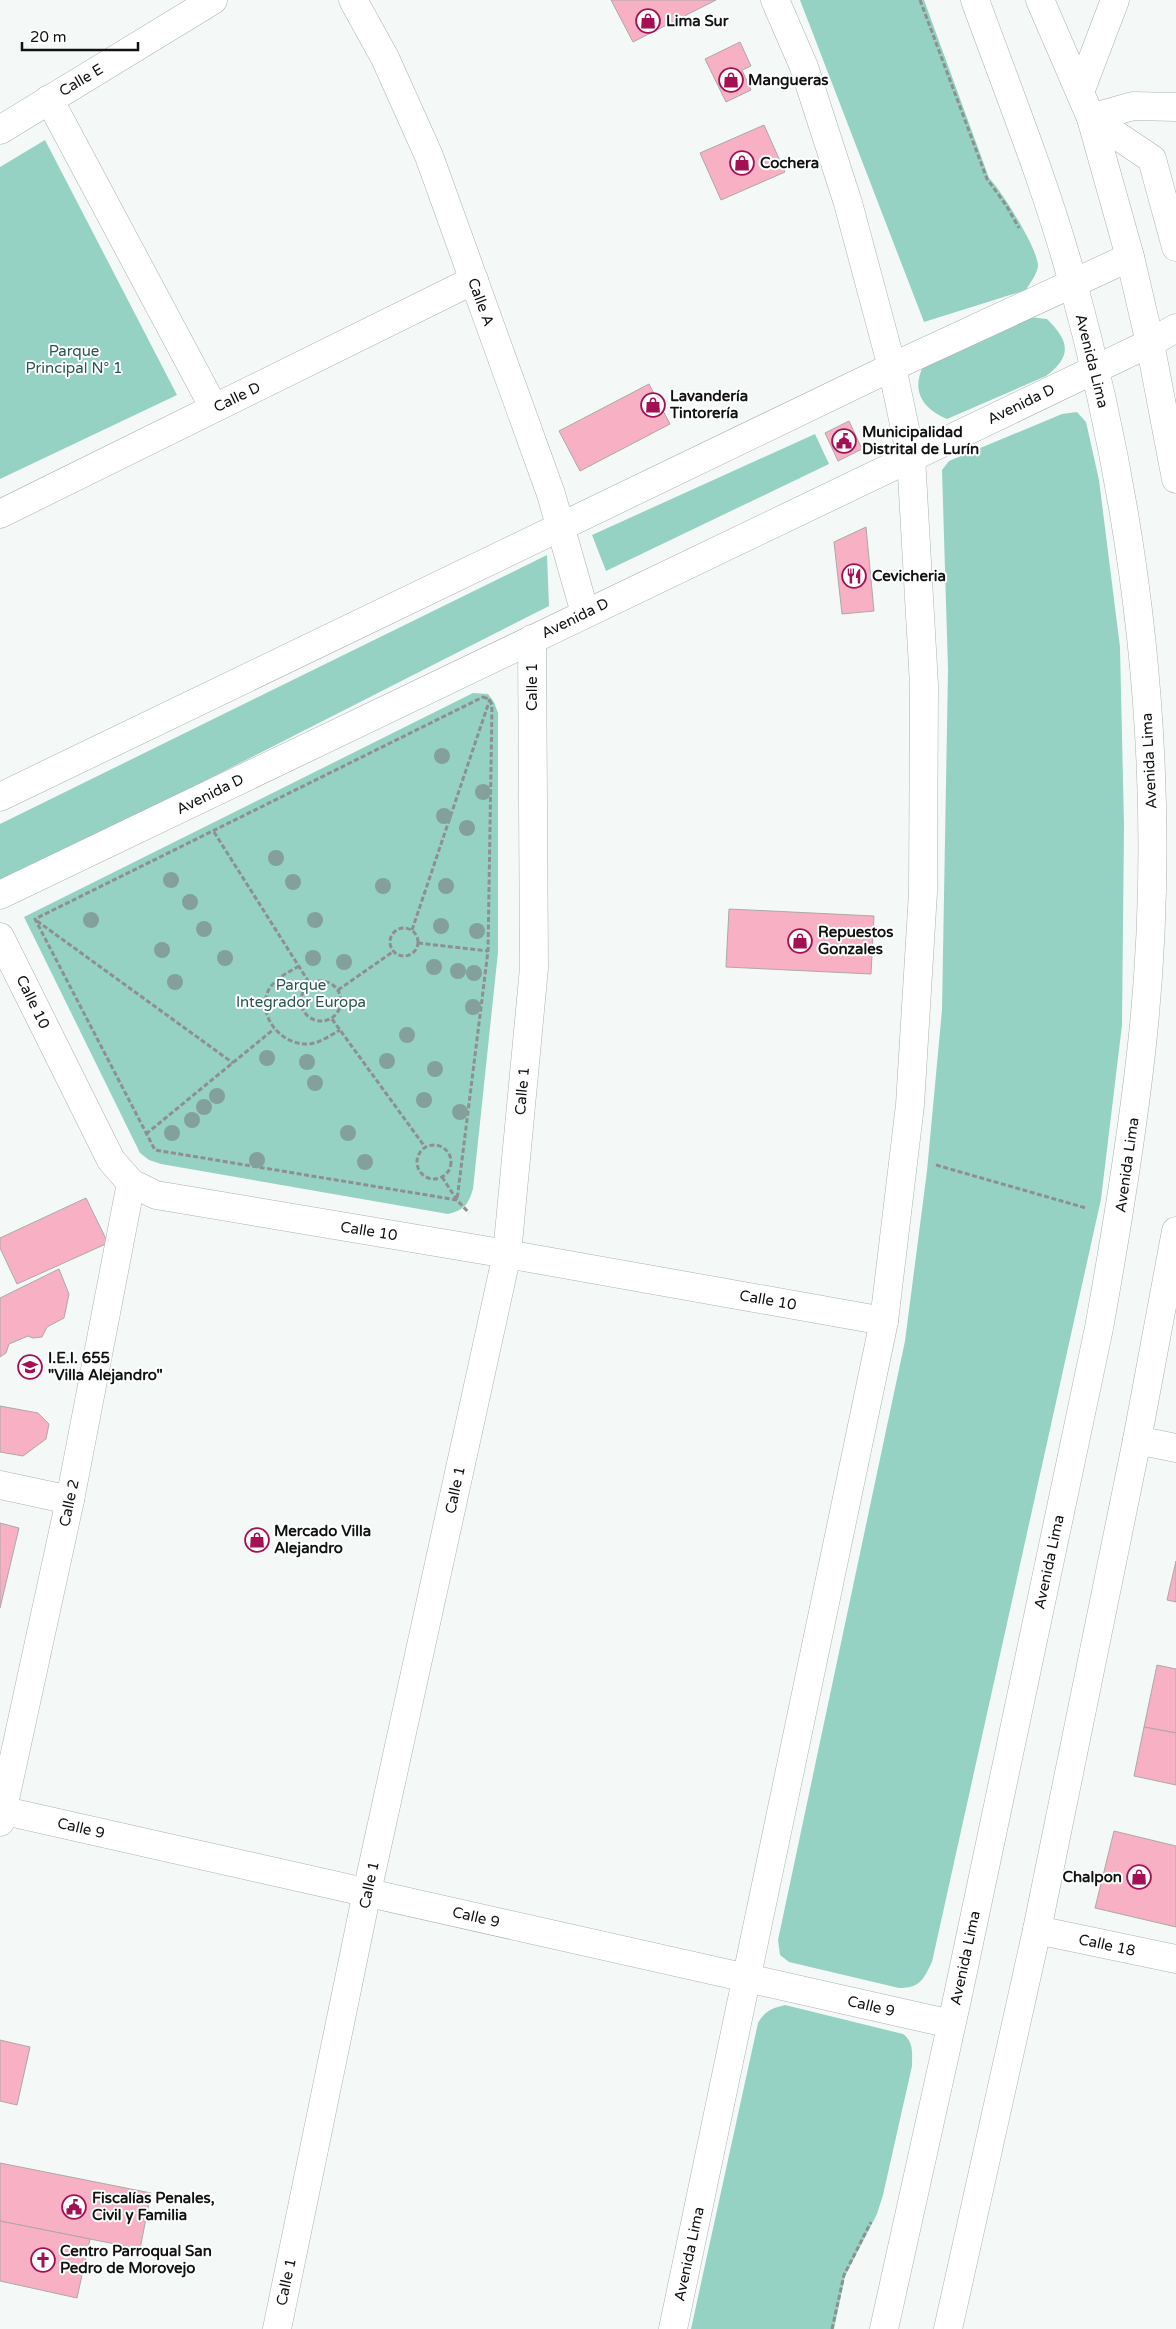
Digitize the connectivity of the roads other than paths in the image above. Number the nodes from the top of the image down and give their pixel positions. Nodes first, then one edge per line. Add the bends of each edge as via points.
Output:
1 (213, 0) edge
2 (353, 0) edge
3 (775, 0) edge
4 (976, 0) edge
5 (1040, 0) edge
6 (1112, 4) edge
7 (1080, 92) junction
8 (49, 99) junction
9 (1176, 107) edge
10 (1091, 118) junction
11 (0, 130) edge
12 (1152, 160) junction
13 (1176, 172) edge
14 (1176, 247) edge
15 (1130, 257) junction
16 (474, 280) junction
17 (1073, 282) junction
18 (1176, 328) edge
19 (1150, 343) junction
20 (892, 367) junction
21 (1095, 368) junction
22 (1166, 381) edge
23 (214, 408) junction
24 (911, 457) junction
25 (1176, 479) edge
26 (0, 514) edge
27 (560, 527) junction
28 (585, 613) junction
29 (532, 638) junction
30 (0, 797) edge
31 (0, 895) edge
32 (0, 936) edge
33 (131, 1183) junction
34 (1176, 1231) edge
35 (506, 1254) junction
36 (884, 1321) junction
37 (1137, 1440) junction
38 (1176, 1448) edge
39 (0, 1485) edge
40 (70, 1500) junction
41 (1, 1814) edge
42 (367, 1892) junction
43 (1037, 1930) junction
44 (1176, 1959) edge
45 (747, 1978) junction
46 (951, 2024) junction
47 (277, 2329) edge
48 (673, 2329) edge
49 (884, 2329) edge
50 (948, 2329) edge

1 - 8 street, Calle E
2 - 16 street, Calle A via 385,58 429,156
3 - 20 street, Avenida Lima via 804,67 848,203
4 - 17 street, Avenida Lima via 1056,224
5 - 7 street
6 - 7 street
7 - 10 street
8 - 11 street, Calle E
8 - 23 street
9 - 10 street via 1133,106
10 - 12 street
10 - 15 street
12 - 13 street
12 - 14 street
15 - 17 street
15 - 19 street
16 - 23 street, Calle D
16 - 27 street, Calle A
17 - 20 street
17 - 21 street, Avenida Lima
18 - 19 street, Avenida D
19 - 21 street, Avenida D
19 - 22 street
20 - 24 street, Avenida Lima
20 - 27 street
21 - 24 street, Avenida D
21 - 46 street, Avenida Lima via 1126,518 1146,693 1152,814 1151,918 1144,1023 1119,1217 1095,1348
22 - 25 street
23 - 26 street, Calle D
24 - 28 street, Avenida D
24 - 36 street, Avenida Lima via 924,685 923,892 910,1105
27 - 28 street, Calle A
27 - 30 street
28 - 29 street, Avenida D
29 - 31 street, Avenida D
29 - 35 street, Calle 1 via 534,968
32 - 33 street, Calle 10 via 111,1160
33 - 35 street, Calle 10 via 156,1195
33 - 40 street, Calle 2
34 - 37 street
35 - 36 street, Calle 10
35 - 42 street, Calle 1
36 - 45 street, Avenida Lima
37 - 38 street
37 - 43 street
39 - 40 street
40 - 41 street, Calle 2
41 - 42 street, Calle 9
42 - 45 street, Calle 9
42 - 47 street, Calle 1
43 - 44 street, Calle 18
43 - 50 street
45 - 46 street, Calle 9
45 - 48 street, Avenida Lima
46 - 49 street, Avenida Lima

